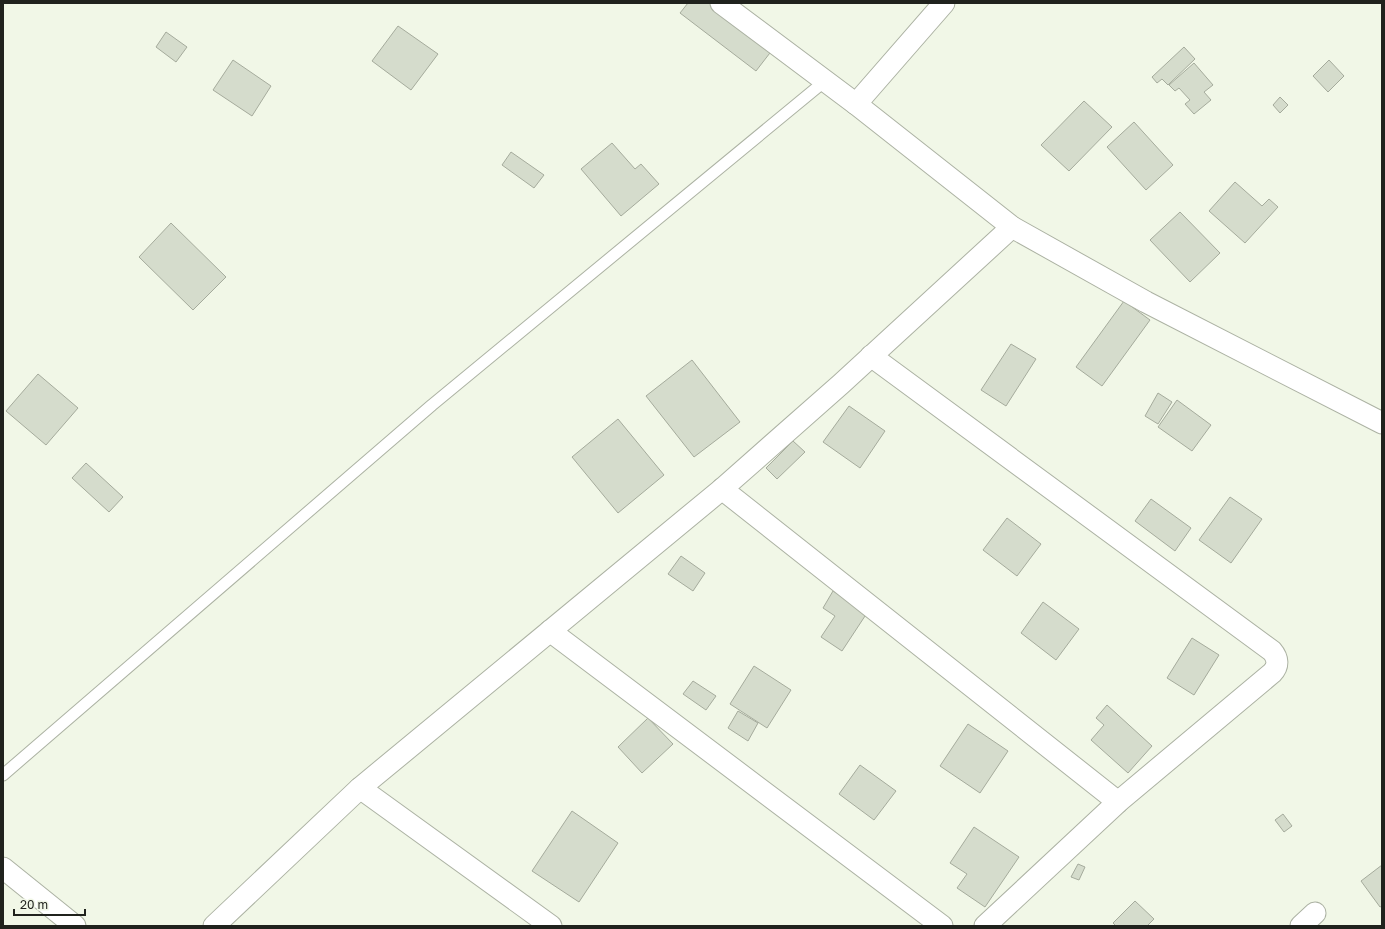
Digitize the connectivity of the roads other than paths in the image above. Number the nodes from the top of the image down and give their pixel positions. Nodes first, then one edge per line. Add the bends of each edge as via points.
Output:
1 (721, 3) edge
2 (944, 3) edge
3 (825, 81) junction
4 (856, 104) junction
5 (1012, 227) junction
6 (871, 356) junction
7 (1382, 423) edge
8 (722, 489) junction
9 (550, 631) junction
10 (3, 775) edge
11 (360, 788) junction
12 (1118, 802) junction
13 (3, 868) edge
14 (75, 926) edge
15 (214, 926) edge
16 (551, 926) edge
17 (942, 926) edge
18 (985, 926) edge

1 - 3 street
2 - 4 street
3 - 4 street
3 - 10 lane via 432,405
4 - 5 street
5 - 6 street
5 - 7 street via 1146,302
6 - 8 street
6 - 12 street via 1275,654 1277,662 1274,670
8 - 9 street
8 - 12 street
9 - 11 street
9 - 17 street
11 - 15 street
11 - 16 street
12 - 18 street
13 - 14 street

